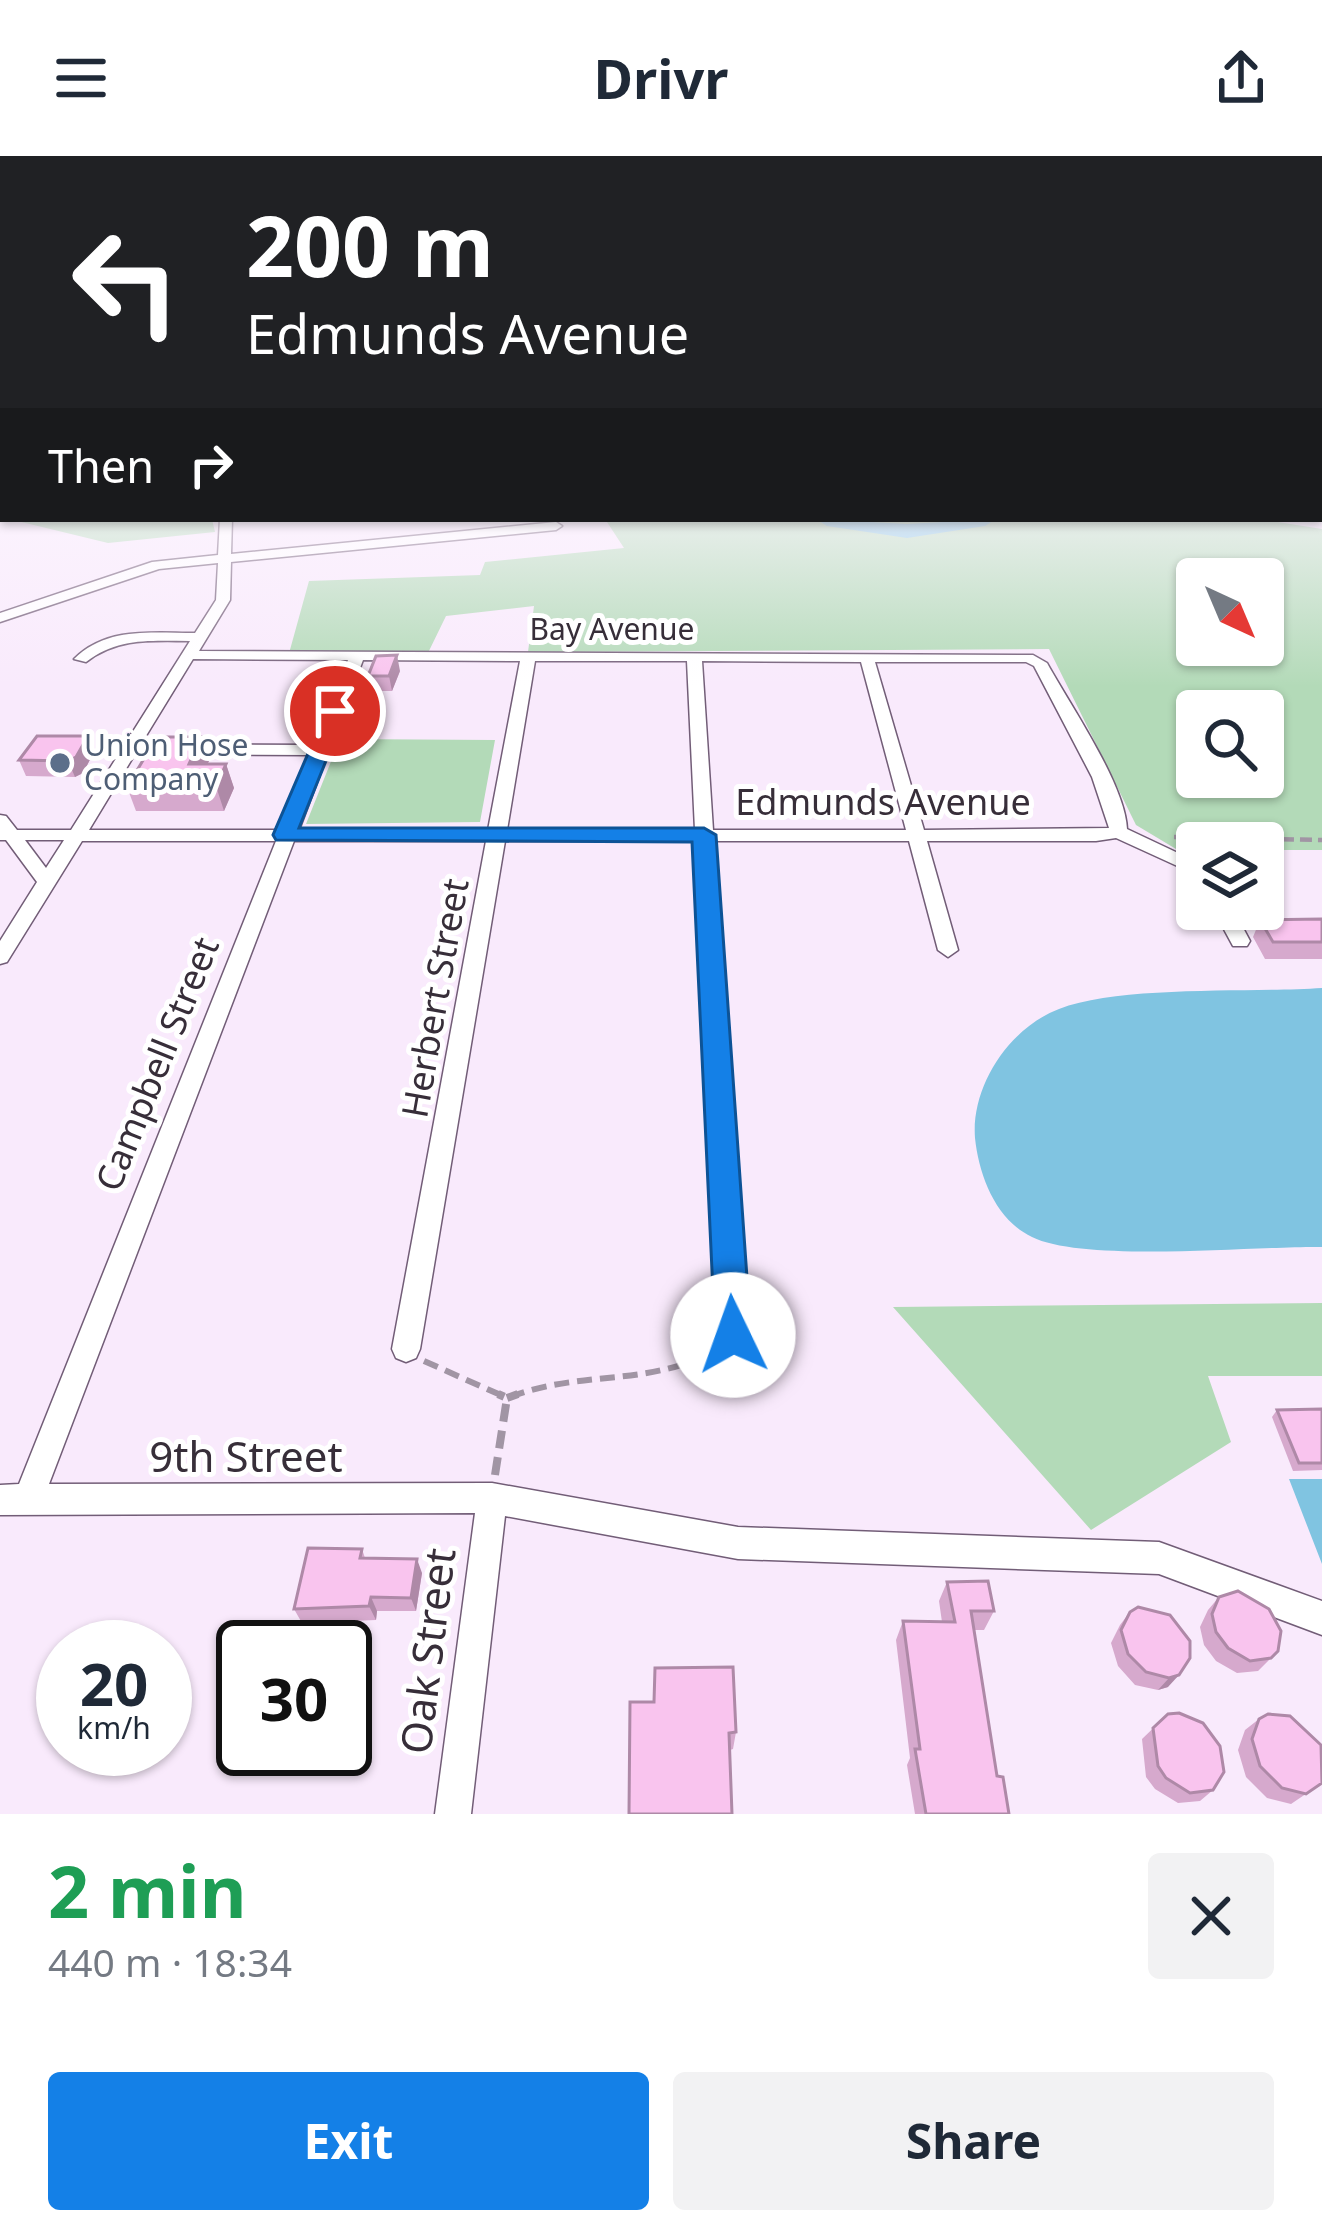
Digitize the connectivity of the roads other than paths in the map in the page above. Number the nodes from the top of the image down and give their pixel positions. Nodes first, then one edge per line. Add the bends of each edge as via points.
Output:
1 (226, 531) edge
2 (375, 531) edge
3 (457, 531) edge
4 (377, 542) junction
5 (227, 558) junction
6 (0, 617) edge
7 (199, 637) junction
8 (188, 655) junction
9 (357, 657) junction
10 (528, 657) junction
11 (694, 658) junction
12 (867, 658) junction
13 (82, 659) dead end
14 (129, 749) junction
15 (318, 750) junction
16 (4, 830) edge
17 (76, 835) junction
18 (284, 835) junction
19 (704, 835) junction
20 (497, 836) junction
21 (916, 836) junction
22 (1125, 836) junction
23 (1176, 859) edge
24 (46, 881) junction
25 (1234, 930) edge
26 (1240, 941) dead end
27 (948, 950) dead end
28 (0, 957) edge
29 (733, 1335) road end
30 (406, 1349) road end
31 (492, 1498) junction
32 (14, 1500) edge
33 (1322, 1618) edge
34 (453, 1814) edge

1 - 5 street
2 - 4 street
3 - 4 street
4 - 5 street
5 - 6 street via 141,568
5 - 7 street via 223,600
7 - 8 street
7 - 13 street via 113,638
8 - 9 street, Bay Avenue
8 - 14 street
9 - 10 street, Bay Avenue
9 - 15 street, Campbell Street
10 - 11 street, Bay Avenue
10 - 20 street, Herbert Street
11 - 12 street, Bay Avenue
11 - 19 street
12 - 21 street
12 - 22 street, Bay Avenue via 1035,659
14 - 15 street
14 - 17 street
15 - 18 street, Campbell Street
16 - 17 street, Edmunds Avenue
16 - 24 street
17 - 18 street, Edmunds Avenue
17 - 24 street
18 - 20 street, Edmunds Avenue
18 - 32 street, Campbell Street
19 - 20 street, Edmunds Avenue
19 - 21 street, Edmunds Avenue
19 - 29 street
20 - 30 street, Herbert Street
21 - 22 street, Edmunds Avenue
21 - 27 street
22 - 23 street
24 - 28 street
25 - 26 street
31 - 32 street, 9th Street
31 - 33 street, 9th Street via 738,1544 1159,1558
31 - 34 street, Oak Street

